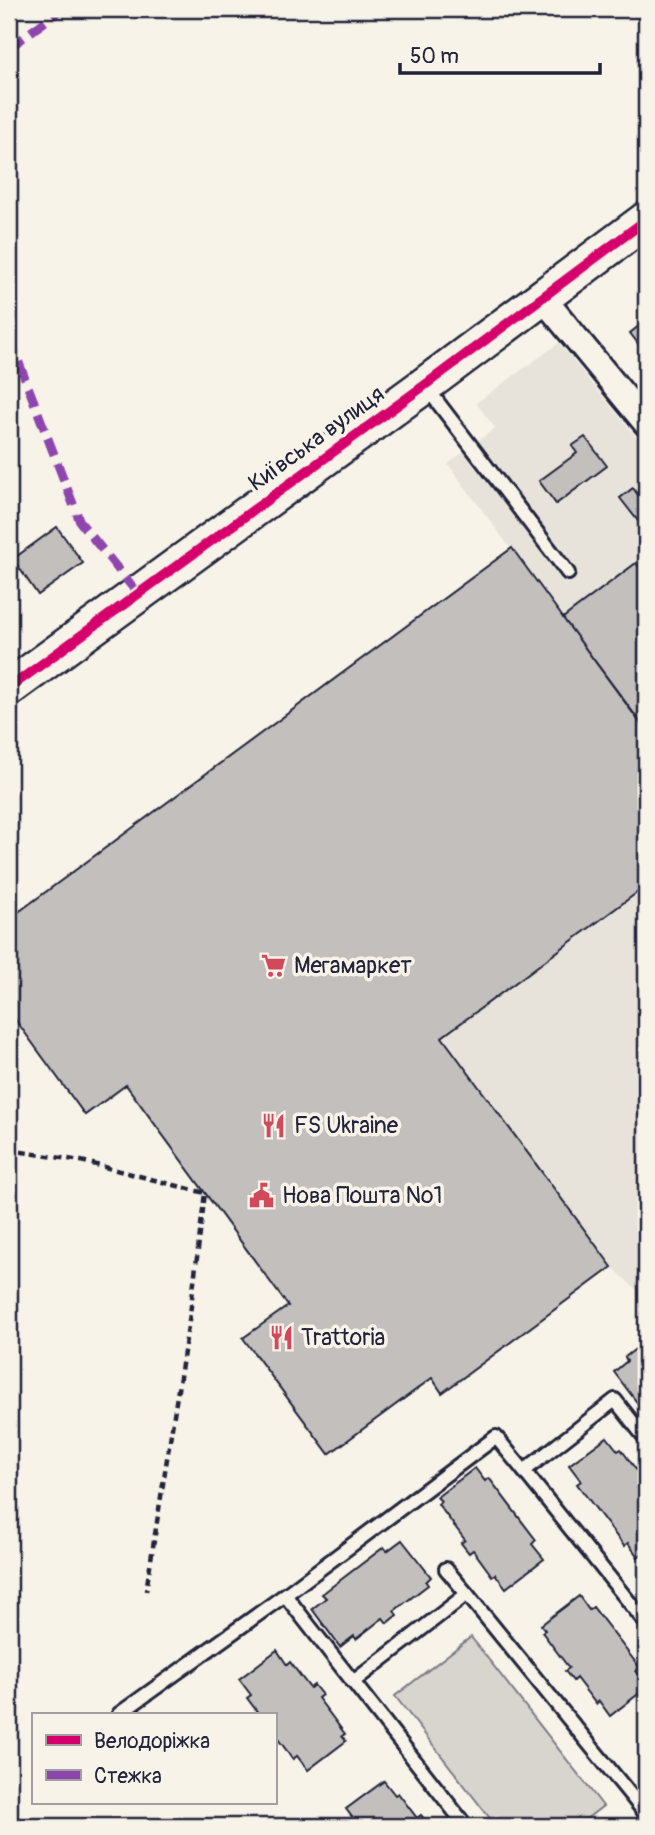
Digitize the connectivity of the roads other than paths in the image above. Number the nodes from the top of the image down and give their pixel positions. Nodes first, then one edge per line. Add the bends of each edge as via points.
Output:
1 (646, 220) edge
2 (542, 297) junction
3 (425, 385) junction
4 (646, 423) edge
5 (568, 573) dead end
6 (9, 688) edge
7 (646, 1439) edge
8 (524, 1471) junction
9 (446, 1569) dead end
10 (467, 1594) junction
11 (285, 1595) junction
12 (646, 1623) edge
13 (353, 1682) junction
14 (120, 1713) edge
15 (646, 1814) edge
16 (466, 1826) edge

1 - 2 street, Київська вулиця
2 - 3 street, Київська вулиця
2 - 4 street
3 - 5 lane
3 - 6 street, Київська вулиця
7 - 8 lane via 615,1400
8 - 11 lane via 496,1437
8 - 12 lane
9 - 10 lane
10 - 13 lane
10 - 15 lane
11 - 13 lane
11 - 14 lane
13 - 16 lane

